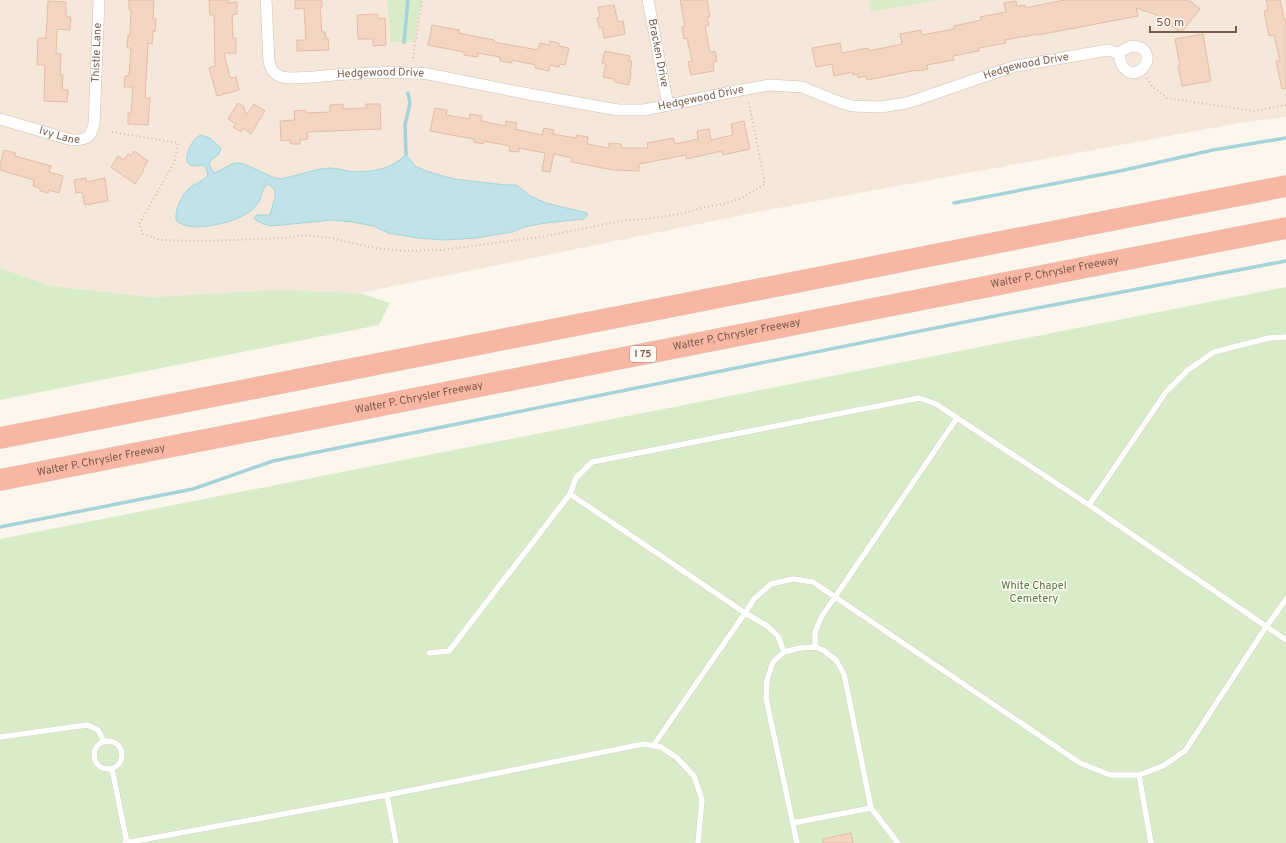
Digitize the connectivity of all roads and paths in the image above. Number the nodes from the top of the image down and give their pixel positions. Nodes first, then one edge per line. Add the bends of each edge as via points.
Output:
1 (100, 0) edge
2 (266, 0) edge
3 (422, 0) edge
4 (648, 0) edge
5 (1118, 54) junction
6 (413, 58) dead end
7 (1141, 70) junction
8 (749, 103) dead end
9 (668, 105) junction
10 (1286, 105) edge
11 (94, 107) joint
12 (0, 120) edge
13 (112, 132) dead end
14 (1286, 186) edge
15 (1286, 228) edge
16 (1286, 336) edge
17 (956, 418) junction
18 (0, 438) edge
19 (0, 480) edge
20 (570, 494) junction
21 (1089, 505) junction
22 (835, 596) junction
23 (1286, 599) edge
24 (745, 613) junction
25 (1266, 627) junction
26 (1286, 640) edge
27 (815, 647) junction
28 (784, 652) junction
29 (430, 653) dead end
30 (0, 737) edge
31 (104, 742) junction
32 (653, 746) junction
33 (112, 769) junction
34 (1139, 775) junction
35 (387, 795) junction
36 (872, 808) junction
37 (793, 823) junction
38 (126, 843) edge
39 (396, 843) edge
40 (698, 843) edge
41 (798, 843) edge
42 (898, 843) edge
43 (1151, 843) edge

1 - 11 street, Thistle Lane
2 - 9 street, Hedgewood Drive via 269,62 271,69 280,77 370,72 428,74 618,110 644,110
3 - 6 path
4 - 9 street, Bracken Drive
5 - 7 street via 1127,71 1134,73
5 - 7 street via 1130,46 1142,48 1147,57 1146,64
5 - 9 street, Hedgewood Drive via 1108,50 1016,66 919,100 893,106 852,106 802,87 775,85
7 - 10 path via 1152,86 1166,98 1254,111
8 - 13 path via 765,184 742,198 685,213 626,220 541,237 441,250 403,252 304,235 205,241 161,240 143,234 140,224 174,163 178,143
11 - 12 street, Ivy Lane via 92,130 89,136 79,140
14 - 18 highway
15 - 19 highway, Walter P. Chrysler Freeway / I 75
16 - 21 lane via 1214,352 1188,370 1166,392
17 - 20 lane via 936,404 919,398 592,462 576,478
17 - 21 lane
17 - 22 lane
20 - 24 lane
20 - 29 lane via 448,651
21 - 25 lane
22 - 24 lane via 813,582 793,579 771,584 754,599
22 - 27 lane via 815,632
22 - 34 lane via 1080,763 1110,775
23 - 25 lane
24 - 28 lane via 766,625 778,636
24 - 32 lane
25 - 26 lane
25 - 34 lane via 1185,751 1163,766
27 - 28 lane
27 - 36 lane via 836,660 844,674
28 - 37 lane via 773,662 767,680 766,698
30 - 31 lane via 87,724 98,730
31 - 33 lane via 114,742 120,749 122,759
31 - 33 lane via 96,747 94,760 103,769
32 - 35 lane via 644,744
32 - 40 lane via 660,747 677,758 694,776 702,800
33 - 38 lane
34 - 43 lane
35 - 38 lane
35 - 39 lane
36 - 37 lane
36 - 42 lane
37 - 41 lane

